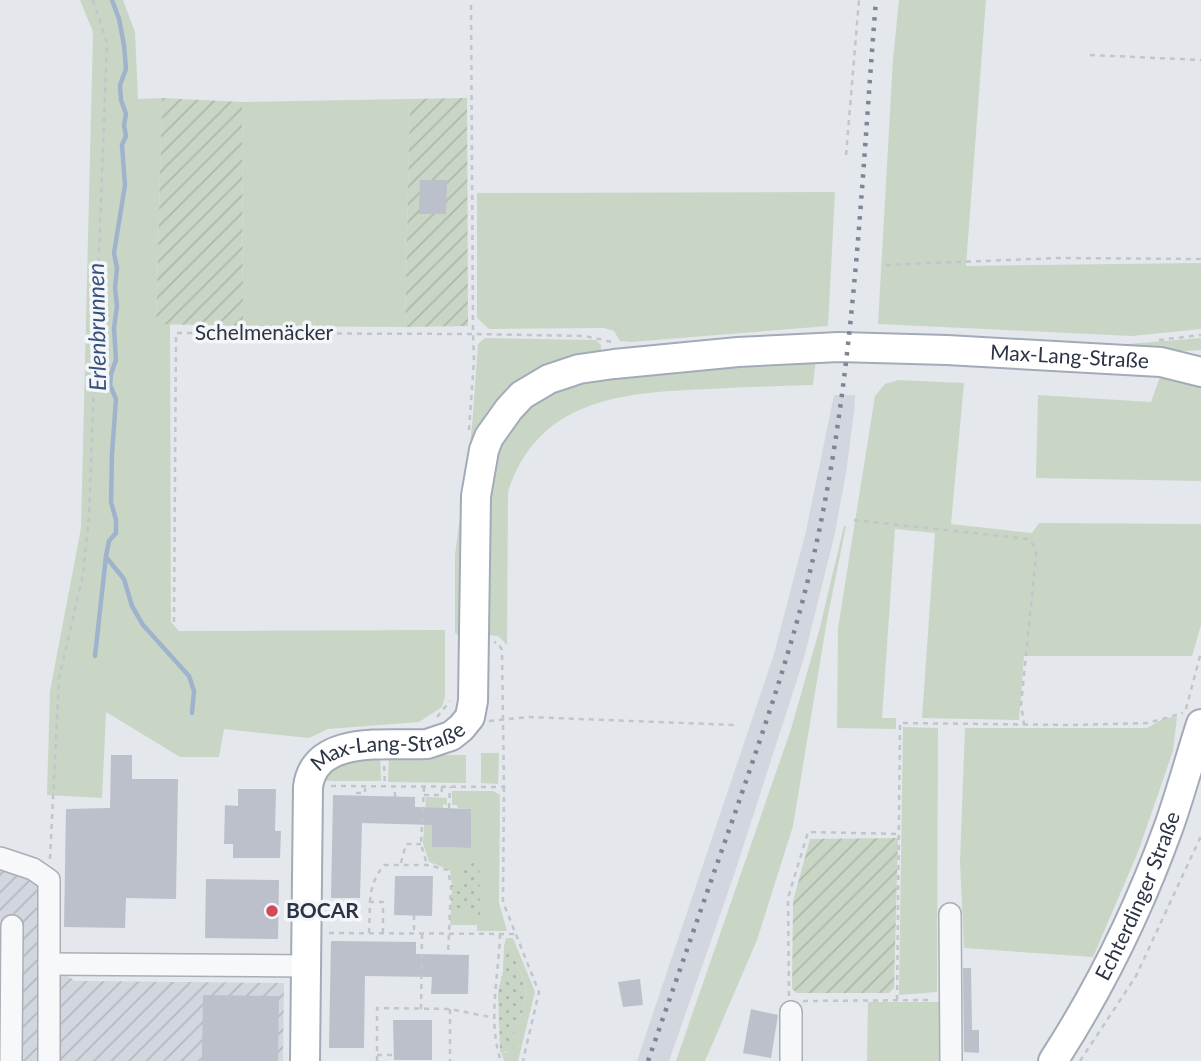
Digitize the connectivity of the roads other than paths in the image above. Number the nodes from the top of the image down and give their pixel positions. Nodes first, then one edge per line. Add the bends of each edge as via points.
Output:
1 (1159, 351) junction
2 (1201, 356) edge
3 (1201, 372) edge
4 (1193, 718) edge
5 (0, 858) edge
6 (950, 914) dead end
7 (12, 926) dead end
8 (49, 964) junction
9 (306, 966) junction
10 (793, 1008) road end
11 (11, 1061) edge
12 (49, 1061) edge
13 (305, 1061) edge
14 (791, 1061) edge
15 (951, 1061) edge
16 (1054, 1061) edge

1 - 2 main road, Max-Lang-Straße
1 - 3 main road, Max-Lang-Straße
1 - 9 main road, Max-Lang-Straße via 839,347 673,357 579,369 549,379 522,396 489,437 481,464 463,688 470,717 451,736 427,744 342,749 312,770
4 - 16 main road, Echterdinger Straße via 1169,827 1126,933
5 - 8 street via 49,880
6 - 15 street
7 - 11 street
8 - 9 street
8 - 12 street
9 - 13 main road, Max-Lang-Straße
10 - 14 street

